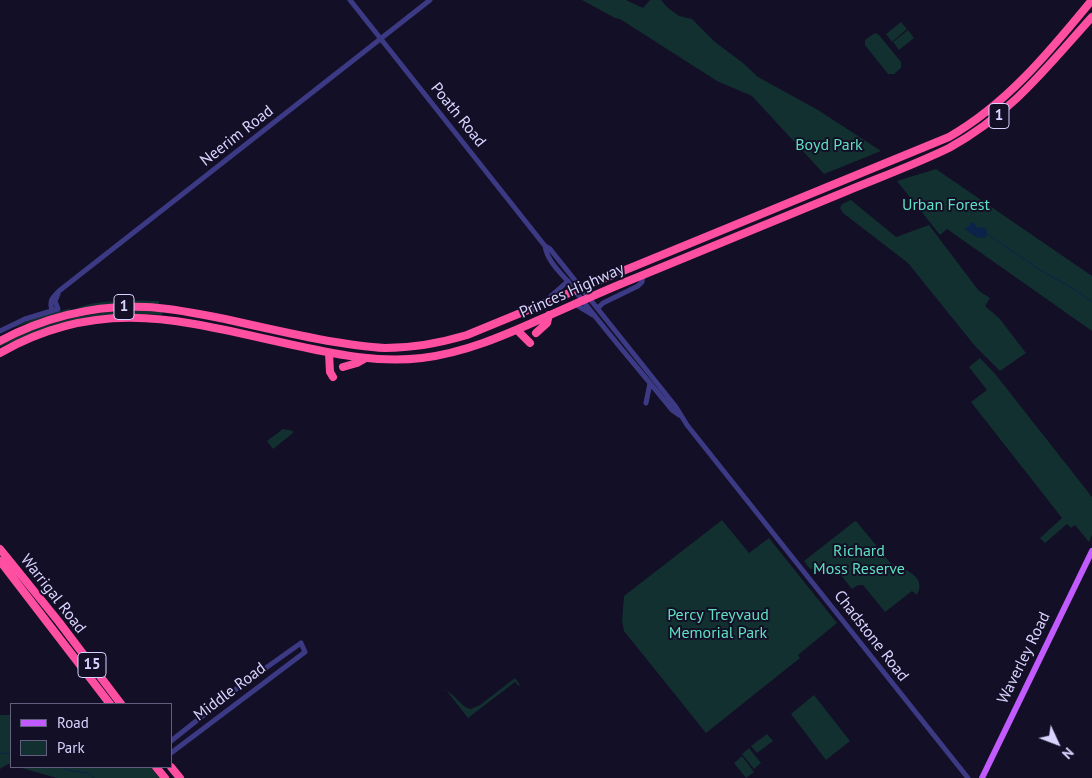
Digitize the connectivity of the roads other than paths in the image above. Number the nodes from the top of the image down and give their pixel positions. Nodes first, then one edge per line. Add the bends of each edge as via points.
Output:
1 (350, 0) edge
2 (430, 0) edge
3 (1092, 0) edge
4 (1092, 17) edge
5 (381, 38) junction
6 (545, 246) junction
7 (643, 275) junction
8 (568, 282) junction
9 (578, 288) junction
10 (586, 299) junction
11 (547, 303) junction
12 (574, 304) junction
13 (78, 305) dead end
14 (598, 308) junction
15 (166, 309) junction
16 (67, 315) junction
17 (549, 315) junction
18 (596, 317) junction
19 (191, 323) junction
20 (517, 330) junction
21 (0, 331) edge
22 (536, 333) dead end
23 (380, 340) dead end
24 (0, 341) edge
25 (530, 343) dead end
26 (386, 348) junction
27 (0, 353) edge
28 (329, 353) junction
29 (364, 359) junction
30 (343, 367) dead end
31 (333, 377) dead end
32 (650, 383) junction
33 (646, 403) dead end
34 (680, 416) junction
35 (0, 549) edge
36 (1092, 551) edge
37 (0, 561) edge
38 (296, 647) junction
39 (302, 654) junction
40 (109, 703) edge
41 (120, 703) edge
42 (172, 740) edge
43 (172, 752) edge
44 (157, 768) edge
45 (172, 768) edge
46 (165, 778) edge
47 (180, 778) edge
48 (968, 778) edge
49 (982, 778) edge

1 - 5 street, Poath Road
2 - 5 street, Neerim Road
3 - 9 highway, Princes Highway / 1 via 1009,93 955,133
4 - 7 highway, Princes Highway / 1 via 1010,106 961,142
5 - 6 street, Poath Road
5 - 21 street, Neerim Road via 59,292 55,310
6 - 8 street, Poath Road
6 - 9 street, Poath Road
7 - 10 highway, Princes Highway / 1
7 - 14 street via 638,286 603,302
8 - 9 street, Poath Road
8 - 11 street
9 - 10 street, Chadstone Road
9 - 11 highway, 1
10 - 12 highway, Princes Highway / 1
10 - 14 street, Chadstone Road
10 - 18 street, Chadstone Road
11 - 26 highway, Princes Highway / 1 via 462,336 428,345
12 - 17 highway, Princes Highway / 1
12 - 18 street
13 - 16 highway
14 - 34 street, Chadstone Road
15 - 16 highway, Princes Highway / 1 via 117,308
15 - 19 highway via 169,314 184,317
15 - 26 highway, Princes Highway / 1 via 343,344
16 - 24 highway, Princes Highway / 1
17 - 20 highway, Princes Highway / 1
17 - 22 highway via 547,323
18 - 32 street, Chadstone Road
19 - 27 highway, Princes Highway / 1 via 145,317 97,320 42,333
19 - 28 highway, Princes Highway / 1
20 - 25 highway
20 - 29 highway, Princes Highway / 1 via 435,356
23 - 26 highway
28 - 29 highway, Princes Highway / 1
28 - 31 highway
29 - 30 highway
32 - 33 street
32 - 34 street, Chadstone Road
34 - 48 street, Chadstone Road
35 - 41 highway, Warrigal Road / 15
36 - 49 main road, Waverley Road
37 - 40 highway, Warrigal Road / 15
38 - 39 street
38 - 39 street, Middle Road via 301,643
38 - 42 street, Middle Road
39 - 43 street, Middle Road
44 - 46 highway
45 - 47 highway

